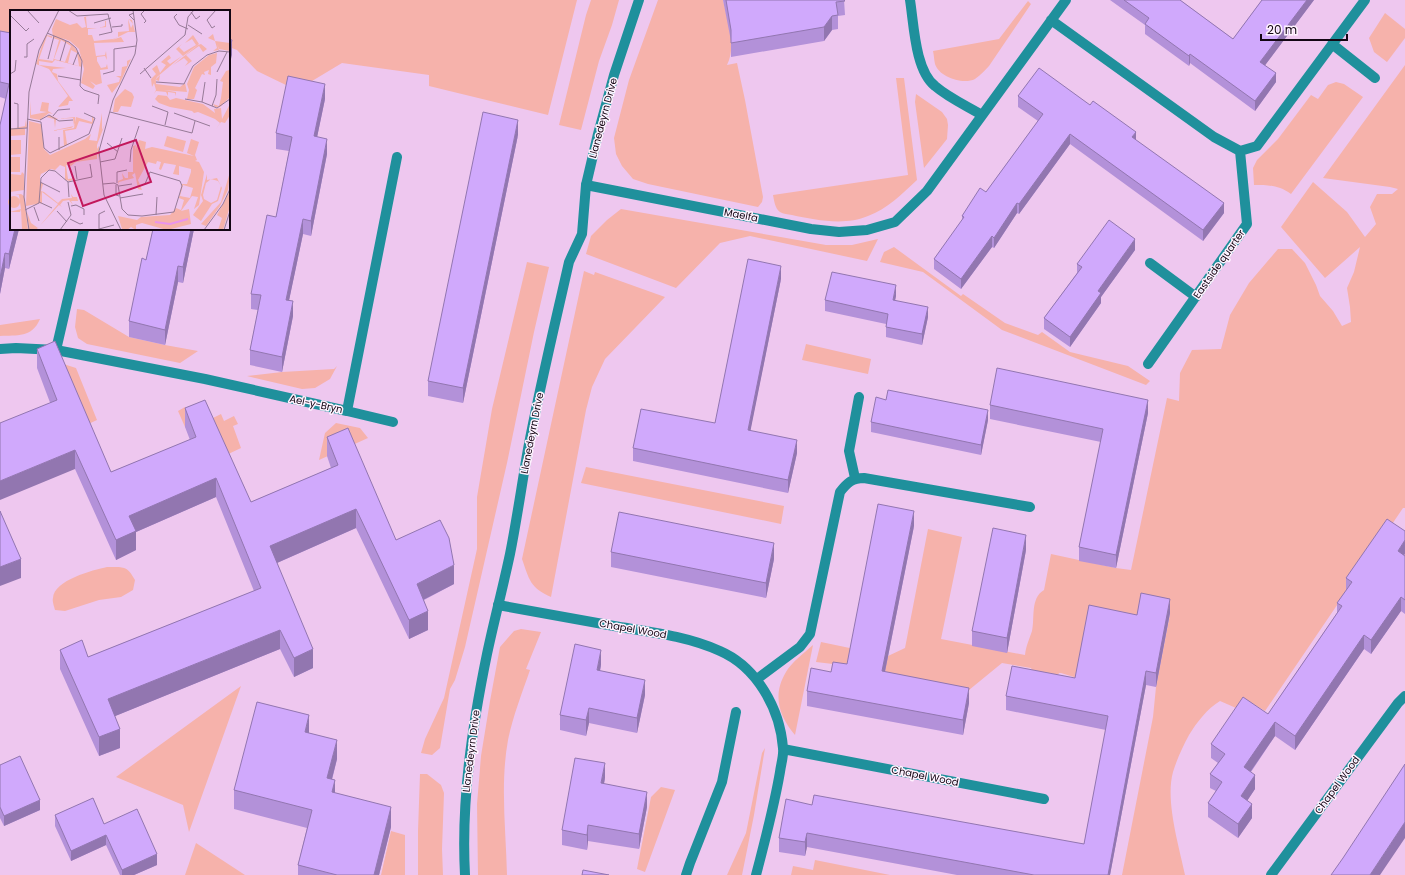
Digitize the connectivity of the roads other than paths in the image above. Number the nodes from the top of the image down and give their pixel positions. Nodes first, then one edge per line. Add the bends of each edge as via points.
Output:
1 (639, 0) edge
2 (910, 0) edge
3 (1066, 0) edge
4 (1365, 0) edge
5 (1051, 20) junction
6 (1332, 44) junction
7 (1375, 78) dead end
8 (982, 115) junction
9 (1240, 152) junction
10 (397, 157) dead end
11 (586, 185) junction
12 (84, 230) edge
13 (1150, 263) dead end
14 (1196, 297) junction
15 (0, 349) edge
16 (56, 350) junction
17 (1148, 364) dead end
18 (859, 397) dead end
19 (347, 411) junction
20 (393, 422) dead end
21 (855, 478) junction
22 (1030, 507) dead end
23 (498, 605) junction
24 (757, 679) junction
25 (1405, 696) edge
26 (736, 712) dead end
27 (784, 749) junction
28 (1044, 799) dead end
29 (465, 875) edge
30 (686, 875) edge
31 (756, 875) edge
32 (1271, 875) edge

1 - 11 street, Llanedeyrn Drive via 614,74
2 - 8 street via 921,65 926,76 944,93
3 - 5 street
4 - 6 street
5 - 8 street
5 - 9 street via 1214,137
6 - 7 street
6 - 9 street via 1257,146
8 - 11 street, Maelfa via 927,191 895,222 867,230 839,232 811,229
9 - 14 street, Eastside quarter via 1247,224
10 - 19 street, Ael-y-Bryn
11 - 23 street, Llanedeyrn Drive via 582,234 568,262
12 - 16 street
13 - 14 street
14 - 17 street, Eastside quarter
15 - 16 street, Ael-y-Bryn
16 - 19 street, Ael-y-Bryn via 205,379
18 - 21 street via 849,450
19 - 20 street
21 - 22 street
21 - 24 street via 840,492 810,634 800,647
23 - 24 street, Chapel Wood via 696,642 741,664
23 - 29 street, Llanedeyrn Drive via 477,706 468,766
24 - 27 street, Chapel Wood via 770,701
25 - 32 street, Chapel Wood via 1398,702
26 - 30 street via 722,782
27 - 28 street, Chapel Wood
27 - 31 street, Chapel Wood via 777,790

